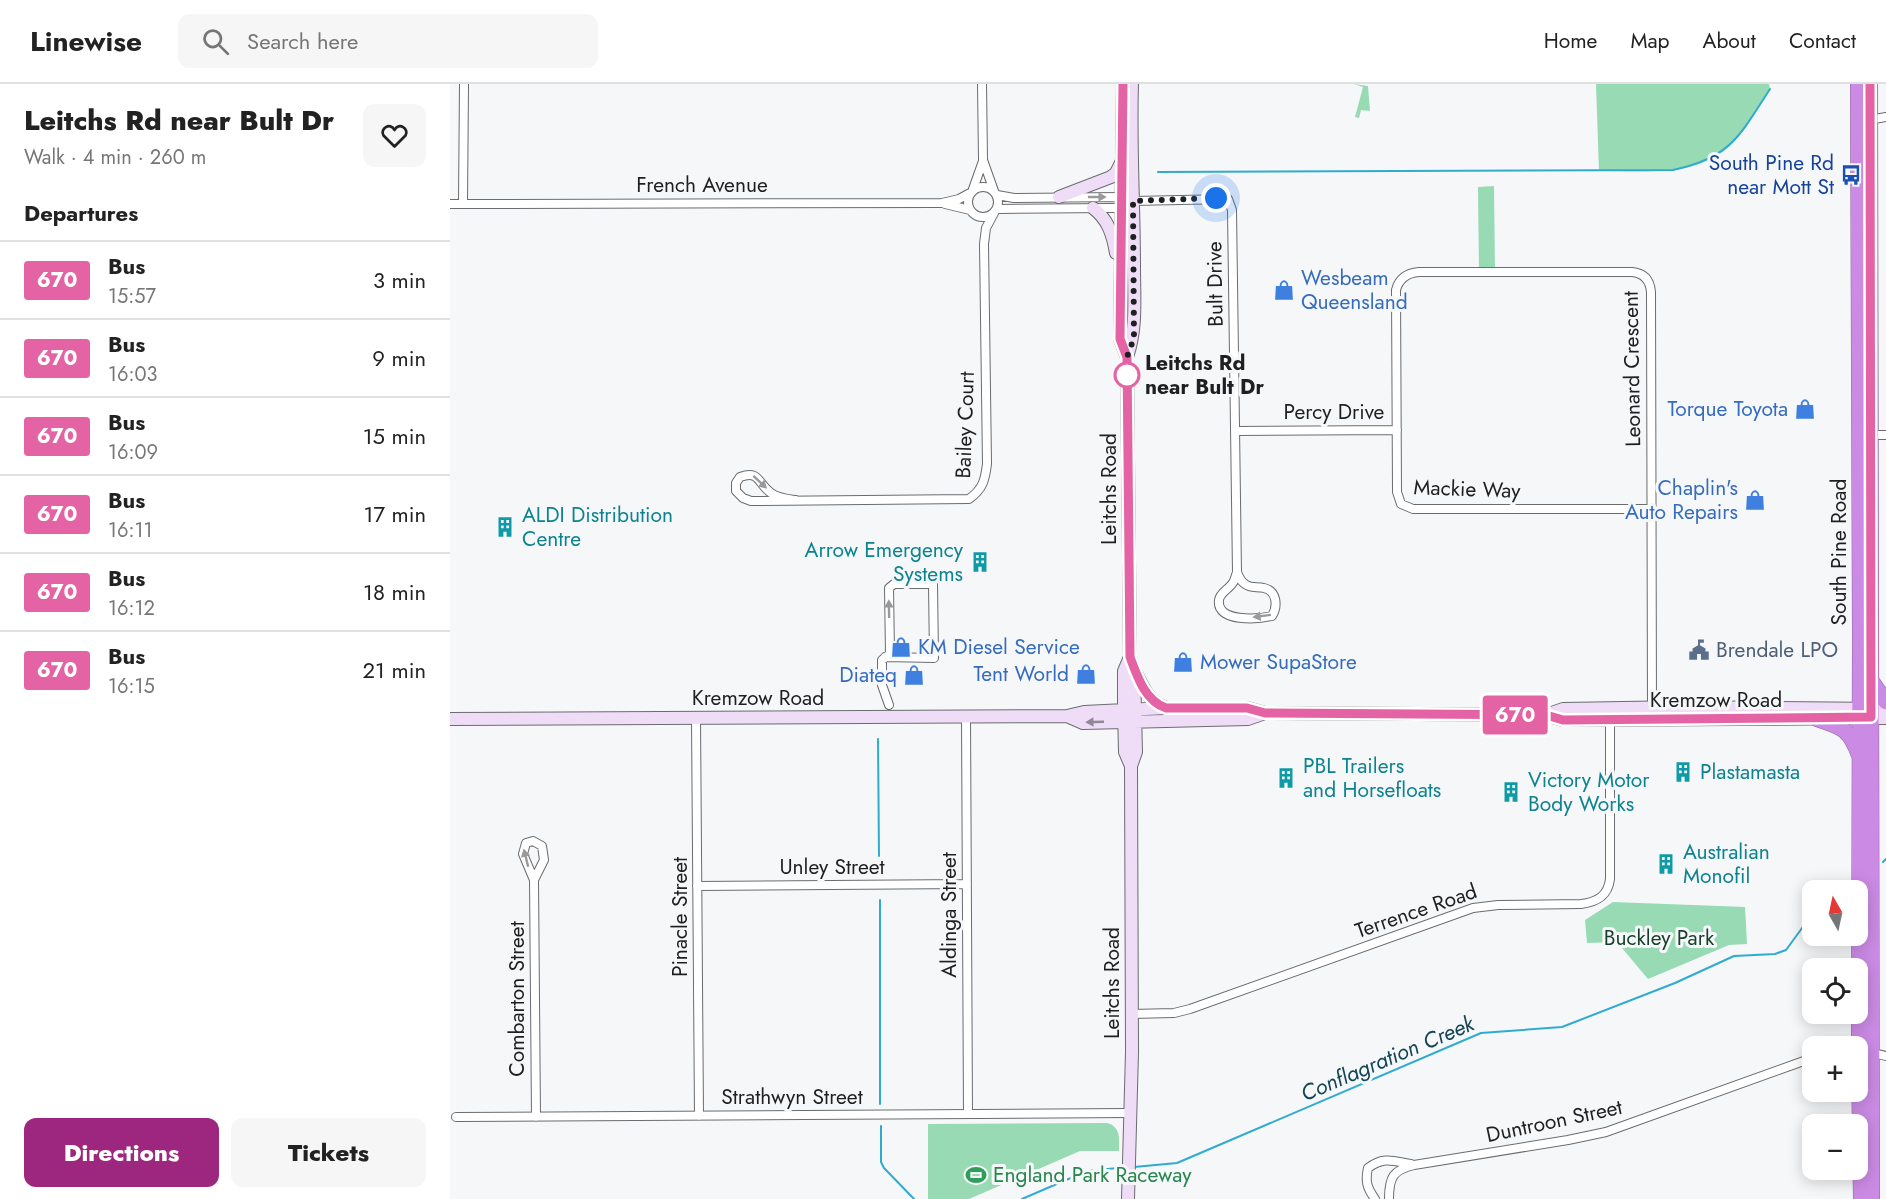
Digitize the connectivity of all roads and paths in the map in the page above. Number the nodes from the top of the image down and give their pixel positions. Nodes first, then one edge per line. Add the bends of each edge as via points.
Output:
1 (464, 84) edge
2 (982, 84) edge
3 (1123, 84) edge
4 (1132, 84) edge
5 (1858, 84) edge
6 (1870, 84) edge
7 (1886, 117) edge
8 (1864, 120) junction
9 (983, 160) junction
10 (1121, 163) junction
11 (972, 190) junction
12 (996, 193) junction
13 (1059, 197) junction
14 (1125, 202) junction
15 (463, 203) junction
16 (942, 203) junction
17 (450, 204) edge
18 (1093, 208) junction
19 (995, 211) junction
20 (972, 212) junction
21 (984, 244) junction
22 (1401, 278) joint
23 (1120, 296) junction
24 (1127, 357) junction
25 (1236, 430) junction
26 (1397, 430) junction
27 (1864, 435) junction
28 (1886, 435) edge
29 (795, 500) junction
30 (1651, 509) junction
31 (1237, 572) junction
32 (885, 657) junction
33 (1130, 657) junction
34 (1134, 670) junction
35 (1871, 680) junction
36 (1886, 702) edge
37 (889, 705) dead end
38 (1166, 708) junction
39 (1265, 713) junction
40 (1872, 713) edge
41 (1652, 714) junction
42 (1130, 715) junction
43 (1610, 715) junction
44 (966, 716) junction
45 (696, 718) junction
46 (450, 719) edge
47 (1817, 719) junction
48 (1886, 724) edge
49 (1871, 746) junction
50 (1860, 758) junction
51 (534, 880) dead end
52 (967, 884) junction
53 (697, 886) junction
54 (1131, 1014) junction
55 (1866, 1036) edge
56 (1866, 1036) edge
57 (1802, 1062) edge
58 (1868, 1100) edge
59 (1864, 1102) edge
60 (1129, 1113) junction
61 (968, 1114) junction
62 (699, 1116) junction
63 (536, 1117) junction
64 (456, 1118) dead end
65 (1414, 1165) junction
66 (1368, 1189) junction
67 (1389, 1194) edge
68 (1128, 1199) edge
69 (1375, 1199) edge
70 (1861, 1199) edge
71 (1872, 1199) edge

1 - 15 street
2 - 9 street
3 - 10 street, Leitchs Road
4 - 14 street, Leitchs Road
5 - 8 highway, South Pine Road
6 - 8 highway, South Pine Road
7 - 8 street
8 - 27 highway, South Pine Road
9 - 11 street
9 - 12 street
10 - 13 street via 1111,177
10 - 14 street, Leitchs Road
11 - 12 street via 985,187
11 - 16 street, French Avenue via 959,199
11 - 20 street via 968,201
12 - 13 street via 1014,198
12 - 19 street via 999,200
13 -> 14 street
14 - 18 street
14 - 23 street, Leitchs Road
14 - 24 street, Leitchs Road via 1134,338
14 - 25 street, Bult Drive via 1228,199 1232,210
15 - 16 street, French Avenue
15 - 17 street, French Avenue
16 - 20 street, French Avenue
18 - 19 street
18 - 23 street via 1104,216 1110,230
19 - 20 street via 986,217
19 - 21 street, Bailey Court via 986,228
20 - 21 street, Bailey Court
21 - 29 street, Bailey Court via 987,464 980,491 969,498
22 - 26 street, Mackie Way via 1396,290
22 - 30 street, Leonard Crescent via 1419,272 1632,272 1643,276 1651,292
23 - 24 street, Leitchs Road via 1120,339
24 - 33 street, Leitchs Road
25 - 26 street, Percy Drive
25 - 31 street, Bult Drive
26 - 30 street, Mackie Way via 1397,495 1408,508
27 - 28 street
27 - 35 highway, South Pine Road
27 - 40 highway, South Pine Road
29 -> 29 street, Bailey Court via 751,501 736,491 736,483 740,477 756,476 778,497
30 - 41 street, Leonard Crescent
31 -> 31 street via 1246,586 1271,592 1276,600 1272,616 1232,617 1220,609 1222,593
32 -> 32 street via 890,654 889,588 894,584 933,584 934,658
32 - 37 street via 882,685
33 - 34 street, Leitchs Road
33 - 42 street, Leitchs Road via 1124,670
34 - 38 street via 1148,696
34 - 42 street, Leitchs Road
35 - 36 highway
35 - 40 highway, South Pine Road
38 - 39 street, Kremzow Road via 1247,708
38 - 42 street, Kremzow Road
39 - 42 street, Kremzow Road via 1248,719
39 - 43 street, Kremzow Road via 1546,715 1563,720
40 - 41 street, Kremzow Road via 1683,707
40 - 47 street, Kremzow Road
40 - 49 highway, South Pine Road
40 - 50 highway, South Pine Road
41 - 43 street, Kremzow Road
41 - 47 street, Kremzow Road
42 - 44 street, Kremzow Road via 1084,712 1066,716
42 - 54 street, Leitchs Road via 1137,752 1131,766
43 - 54 street, Terrence Road via 1610,879 1607,891 1596,900 1581,904 1482,906 1190,1009
44 - 45 street, Kremzow Road
44 - 52 street, Aldinga Street
45 - 46 street, Kremzow Road
45 - 53 street, Pinacle Street
47 - 50 highway via 1842,728
48 - 49 highway
49 - 55 highway, South Pine Road
50 - 56 highway, South Pine Road
51 - 63 street, Combarton Street
52 - 53 street, Unley Street
52 - 61 street, Aldinga Street
53 - 62 street, Pinacle Street
54 - 60 street, Leitchs Road
57 - 65 street, Duntroon Street via 1606,1132
58 - 71 highway, South Pine Road
59 - 70 highway, South Pine Road
60 - 61 street, Strathwyn Street
60 - 68 street, Leitchs Road
61 - 62 street, Strathwyn Street
62 - 63 street, Strathwyn Street
63 - 64 street, Strathwyn Street
65 - 66 street via 1386,1159 1376,1162 1368,1167
65 - 67 street, Duntroon Street via 1400,1169 1391,1179
66 - 67 street via 1377,1195
66 - 69 street

